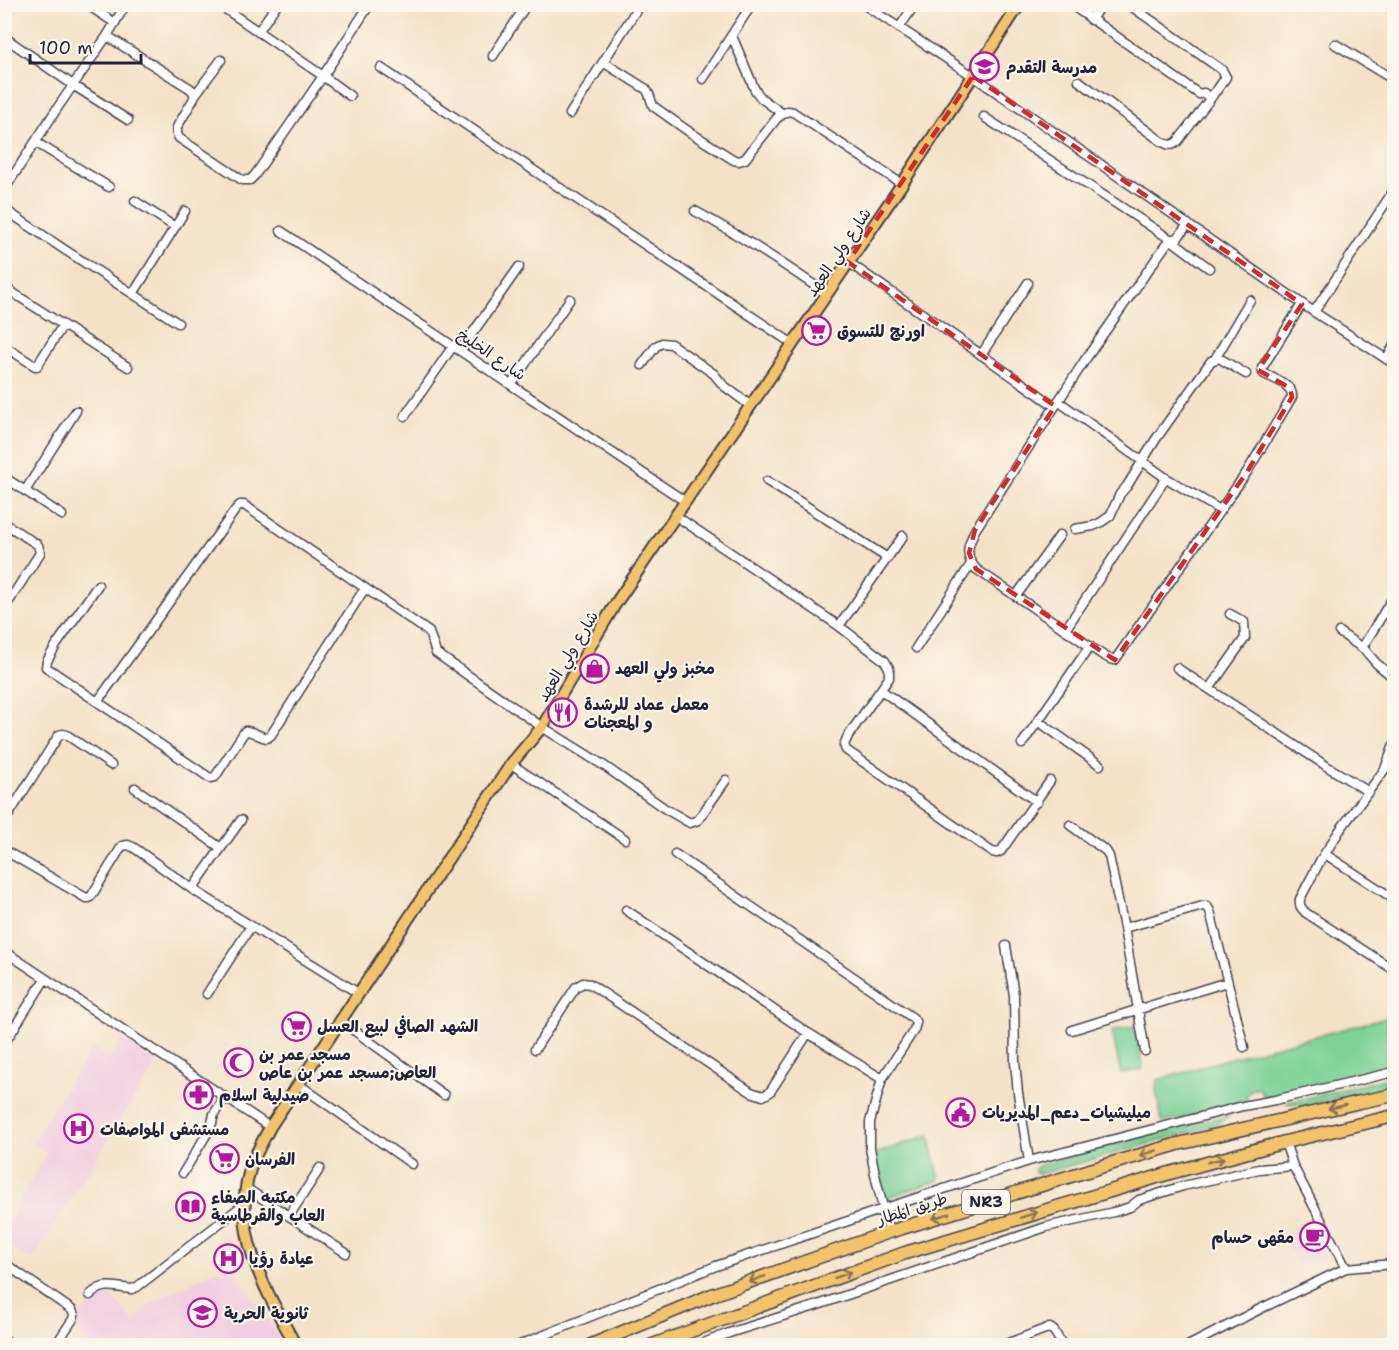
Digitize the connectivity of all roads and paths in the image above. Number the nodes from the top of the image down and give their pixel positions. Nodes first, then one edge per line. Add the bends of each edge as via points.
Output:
1 (86, 4) edge
2 (126, 4) edge
3 (218, 4) edge
4 (277, 4) edge
5 (370, 4) edge
6 (527, 4) edge
7 (640, 4) edge
8 (752, 4) edge
9 (863, 4) edge
10 (915, 4) edge
11 (1020, 4) edge
12 (1070, 4) edge
13 (1101, 4) edge
14 (1128, 4) edge
15 (1091, 20) junction
16 (115, 22) junction
17 (899, 28) junction
18 (258, 32) junction
19 (107, 36) junction
20 (732, 36) junction
21 (4, 37) edge
22 (1335, 44) dead end
23 (493, 56) dead end
24 (221, 60) dead end
25 (603, 62) junction
26 (381, 68) dead end
27 (323, 76) junction
28 (973, 76) junction
29 (703, 79) dead end
30 (1395, 80) edge
31 (1078, 81) dead end
32 (72, 85) junction
33 (1217, 90) junction
34 (195, 95) junction
35 (350, 96) dead end
36 (570, 114) dead end
37 (783, 114) junction
38 (984, 117) dead end
39 (128, 120) dead end
40 (35, 142) junction
41 (902, 184) junction
42 (110, 187) dead end
43 (4, 190) edge
44 (1395, 190) edge
45 (135, 201) dead end
46 (4, 209) edge
47 (185, 211) dead end
48 (695, 211) dead end
49 (1188, 224) junction
50 (175, 227) junction
51 (281, 231) dead end
52 (1170, 239) junction
53 (848, 262) junction
54 (519, 267) dead end
55 (1209, 268) dead end
56 (1028, 283) dead end
57 (4, 287) edge
58 (133, 294) junction
59 (827, 294) junction
60 (570, 299) dead end
61 (1250, 300) dead end
62 (1302, 304) junction
63 (1314, 312) junction
64 (178, 323) dead end
65 (63, 325) junction
66 (794, 344) junction
67 (4, 346) edge
68 (1395, 346) edge
69 (456, 349) junction
70 (981, 355) junction
71 (1215, 359) junction
72 (1386, 359) junction
73 (1395, 364) edge
74 (642, 365) dead end
75 (128, 367) dead end
76 (1246, 374) dead end
77 (511, 385) junction
78 (1056, 403) junction
79 (752, 406) junction
80 (76, 411) dead end
81 (405, 416) dead end
82 (1142, 460) junction
83 (4, 477) edge
84 (1166, 478) junction
85 (767, 480) dead end
86 (25, 491) junction
87 (686, 502) junction
88 (1220, 510) junction
89 (62, 516) dead end
90 (676, 516) junction
91 (4, 523) edge
92 (1075, 529) dead end
93 (1060, 535) dead end
94 (903, 536) dead end
95 (886, 557) junction
96 (971, 564) junction
97 (98, 585) dead end
98 (365, 588) junction
99 (1016, 596) junction
100 (1395, 596) edge
101 (6, 603) edge
102 (1230, 614) dead end
103 (839, 626) junction
104 (1065, 630) junction
105 (1340, 632) dead end
106 (1090, 646) junction
107 (916, 648) dead end
108 (1362, 648) junction
109 (1177, 668) dead end
110 (1395, 678) edge
111 (1209, 689) junction
112 (882, 690) junction
113 (98, 701) junction
114 (1038, 721) junction
115 (542, 727) junction
116 (1022, 744) dead end
117 (1395, 745) edge
118 (511, 764) junction
119 (111, 765) dead end
120 (1100, 765) dead end
121 (726, 780) dead end
122 (1050, 781) dead end
123 (135, 788) dead end
124 (1369, 792) junction
125 (1037, 802) junction
126 (241, 820) dead end
127 (4, 822) edge
128 (1070, 825) dead end
129 (625, 839) dead end
130 (221, 848) junction
131 (4, 850) edge
132 (675, 854) dead end
133 (1325, 854) junction
134 (192, 889) junction
135 (1395, 899) edge
136 (626, 910) dead end
137 (250, 927) junction
138 (1124, 928) junction
139 (1006, 946) dead end
140 (4, 951) edge
141 (1395, 970) edge
142 (45, 979) junction
143 (1227, 982) junction
144 (358, 993) junction
145 (207, 994) dead end
146 (1138, 1010) junction
147 (341, 1021) junction
148 (1072, 1030) dead end
149 (808, 1033) junction
150 (4, 1044) edge
151 (1244, 1047) dead end
152 (535, 1049) dead end
153 (1145, 1051) dead end
154 (1395, 1072) edge
155 (882, 1079) junction
156 (298, 1084) junction
157 (444, 1095) dead end
158 (1395, 1095) edge
159 (225, 1097) junction
160 (1395, 1116) edge
161 (270, 1127) junction
162 (1285, 1142) junction
163 (1029, 1161) junction
164 (412, 1164) dead end
165 (1293, 1166) junction
166 (320, 1168) dead end
167 (183, 1173) dead end
168 (246, 1188) junction
169 (243, 1205) junction
170 (883, 1209) junction
171 (289, 1216) junction
172 (889, 1232) junction
173 (346, 1253) dead end
174 (4, 1263) edge
175 (1395, 1264) edge
176 (1346, 1268) junction
177 (90, 1295) dead end
178 (4, 1339) edge
179 (14, 1346) edge
180 (55, 1346) edge
181 (296, 1346) edge
182 (517, 1346) edge
183 (589, 1346) edge
184 (650, 1346) edge
185 (696, 1346) edge
186 (1000, 1346) edge
187 (1063, 1346) edge
188 (1188, 1346) edge

1 - 16 street
2 - 16 street
3 - 18 street
4 - 18 street
5 - 27 street
6 - 23 street
7 - 25 street
8 - 20 street
9 - 17 street
10 - 17 street
11 - 28 main road, شارع ولي العهد
12 - 15 street
13 - 15 street
14 - 33 street via 1222,70 1226,76
15 - 33 street via 1199,94 1209,98
16 - 19 street
17 - 28 street
18 - 27 street
19 - 32 street
19 - 34 street
20 - 29 street
20 - 37 street via 755,90
21 - 32 street
22 - 30 street
24 - 34 street
25 - 36 street
25 - 37 street via 646,89 653,106 739,162
26 - 66 street
27 - 34 street via 255,175 246,181 179,138 177,128
27 - 35 street
28 - 41 main road, شارع ولي العهد
28 - 49 street
31 - 33 street via 1171,145
32 - 39 street
32 - 40 street
37 - 41 street via 793,112
38 - 52 street
40 - 42 street
40 - 43 street
41 - 53 main road, شارع ولي العهد
44 - 63 street
45 - 50 street
46 - 58 street
47 - 50 street
48 - 59 street
49 - 52 street via 1177,239
49 - 62 street
50 - 58 street
51 - 69 street, شارع الخليخ
52 - 55 street
52 - 78 street
53 - 59 main road, شارع ولي العهد
53 - 70 street
54 - 69 street
56 - 70 street
57 - 65 street
58 - 64 street
59 - 66 main road, شارع ولي العهد
60 - 77 street
61 - 71 street
62 - 63 street
62 - 88 street via 1262,368 1263,373 1290,388 1292,398
63 - 72 street
65 - 67 street via 37,366
65 - 75 street
66 - 79 main road, شارع ولي العهد
68 - 72 street
69 - 77 street, شارع الخليخ
69 - 81 street
70 - 78 street
71 - 76 street via 1220,358
71 - 82 street
72 - 73 street
74 - 79 street via 656,346 662,342 671,344
77 - 87 street, شارع الخليخ
78 - 82 street
78 - 96 street via 975,530 968,544
79 - 87 main road, شارع ولي العهد
80 - 86 street
82 - 84 street
82 - 92 street via 1110,516 1093,526
83 - 86 street
84 - 88 street
84 - 104 street
85 - 95 street
86 - 89 street
87 - 90 main road, شارع ولي العهد
88 - 106 street via 1115,660
90 - 103 street
90 - 115 main road, شارع ولي العهد via 616,603
91 - 101 street via 40,550 40,556
93 - 99 street
94 - 95 street
95 - 103 street
96 - 99 street
96 - 107 street
97 - 113 street via 57,644 46,667
98 - 113 street via 240,505
98 - 113 street via 271,735 267,738 245,731 214,777 210,778
98 - 115 street via 429,632 436,653
99 - 104 street
100 - 108 street
102 - 111 street via 1244,622 1245,638
103 - 112 street via 885,661 889,678
104 - 106 street
105 - 108 street
106 - 114 street
108 - 110 street
109 - 111 street
111 - 124 street
112 - 125 street
112 - 125 street via 848,736 846,750 992,852 1001,851
114 - 116 street
114 - 120 street
115 - 118 main road, شارع ولي العهد
115 - 121 street via 690,823 698,820
117 - 124 street via 1385,770
118 - 129 street
118 - 144 main road, شارع ولي العهد
119 - 127 street via 67,735 59,735
122 - 125 street
123 - 130 street
124 - 133 street
126 - 130 street
128 - 138 street via 1108,854
130 - 134 street
131 - 134 street via 86,898 92,895 122,846 128,845
132 - 155 street via 913,1017 914,1029
133 - 135 street
133 - 141 street via 1300,899 1301,909
134 - 137 street
136 - 149 street
137 - 144 street
137 - 145 street
138 - 143 street via 1207,906
138 - 146 street
139 - 163 street via 1014,995 1018,1093
140 - 142 street
142 - 150 street
142 - 159 street
143 - 146 street
143 - 151 street
144 - 147 main road, شارع ولي العهد
146 - 148 street
146 - 153 street
147 - 156 main road, شارع ولي العهد
147 - 157 street
149 - 152 street via 770,1092 763,1096 583,983 576,987
149 - 155 street
154 - 163 street
155 - 170 street via 869,1134
156 - 161 main road, شارع ولي العهد
156 - 164 street
158 -> 172 highway, طريق المطار / NR3 via 1178,1144
159 - 161 street
159 - 167 street
160 - 162 highway, NR3
161 - 168 main road, شارع ولي العهد via 249,1171
162 - 165 street
184 -> 162 highway, NR3 via 905,1253
163 - 170 street
165 - 176 street
165 - 185 street via 1259,1169 1183,1186 1114,1212 1046,1227
166 - 171 street
168 - 169 main road, شارع ولي العهد
168 - 171 street
169 - 177 street via 132,1290 104,1286
169 - 181 main road, شارع ولي العهد via 249,1245 260,1276
170 - 172 street
170 - 182 street via 716,1266
171 - 173 street
172 -> 183 highway, طريق المطار / NR3 via 712,1295
174 - 180 street via 72,1310 73,1319
175 - 176 street
176 - 188 street
178 - 179 street
186 - 187 street via 1050,1328

